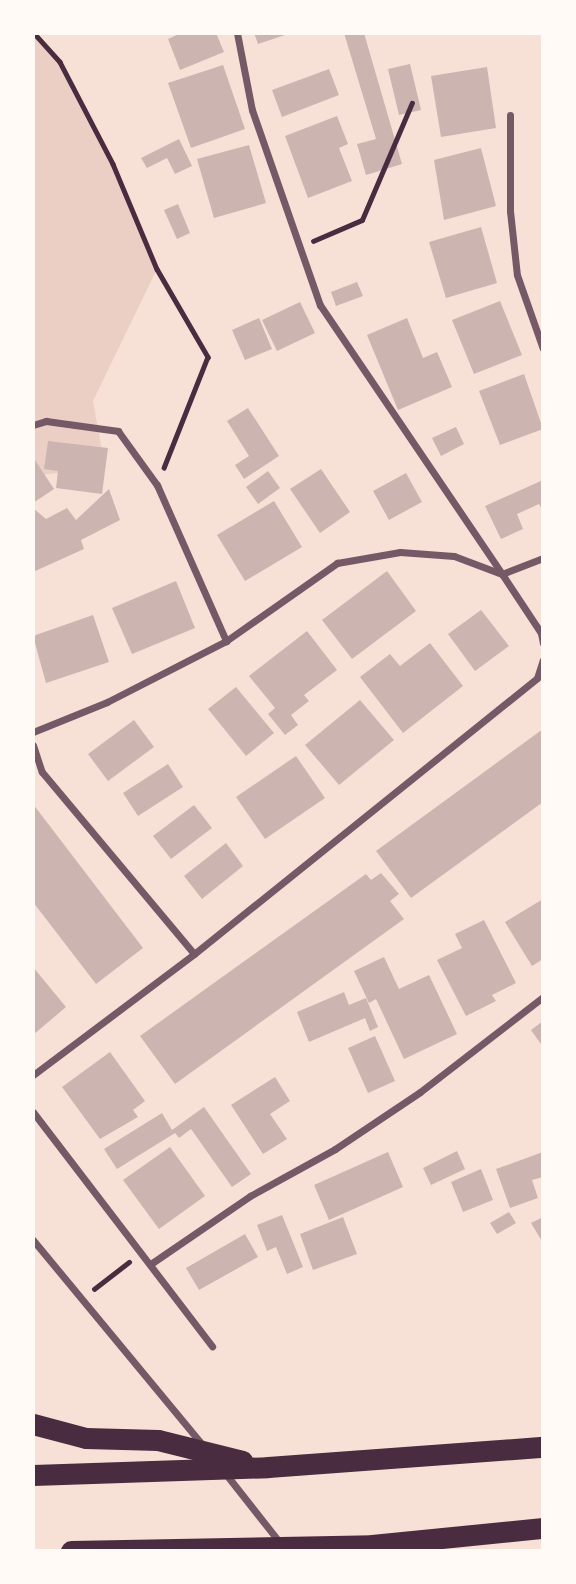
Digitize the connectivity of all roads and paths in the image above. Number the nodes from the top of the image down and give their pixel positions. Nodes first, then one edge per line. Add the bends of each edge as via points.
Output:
1 (34, 33) edge
2 (237, 33) edge
3 (412, 103) dead end
4 (510, 115) dead end
5 (300, 247) junction
6 (543, 349) edge
7 (33, 425) edge
8 (157, 485) junction
9 (543, 558) edge
10 (502, 574) junction
11 (226, 641) junction
12 (543, 643) edge
13 (543, 660) edge
14 (33, 732) edge
15 (33, 745) edge
16 (194, 954) junction
17 (543, 997) edge
18 (33, 1075) edge
19 (33, 1112) edge
20 (33, 1240) edge
21 (143, 1252) junction
22 (152, 1263) junction
23 (83, 1298) junction
24 (212, 1346) dead end
25 (33, 1424) edge
26 (543, 1447) edge
27 (268, 1467) junction
28 (33, 1475) edge
29 (543, 1528) edge
30 (372, 1545) junction
31 (71, 1551) edge
32 (286, 1551) edge
33 (348, 1551) edge

1 - 8 path via 60,62 113,164 157,269 208,357
2 - 5 street via 252,110
3 - 5 path via 362,220
4 - 6 street via 510,211 517,275
5 - 10 street via 320,305
7 - 8 street via 46,421 118,430
8 - 11 street
9 - 10 street
10 - 11 street via 454,556 400,552 361,557 337,563
10 - 12 street
11 - 14 street via 107,702
13 - 16 street via 537,678
15 - 16 street via 41,772
16 - 18 street
17 - 22 street via 420,1092 335,1149 250,1196
19 - 21 street
20 - 23 street
21 - 22 street
21 - 23 path
22 - 24 street
23 - 32 street
25 - 27 highway via 86,1438 158,1440
26 - 27 highway
27 - 28 highway
29 - 30 highway
30 - 31 highway
30 - 33 highway

